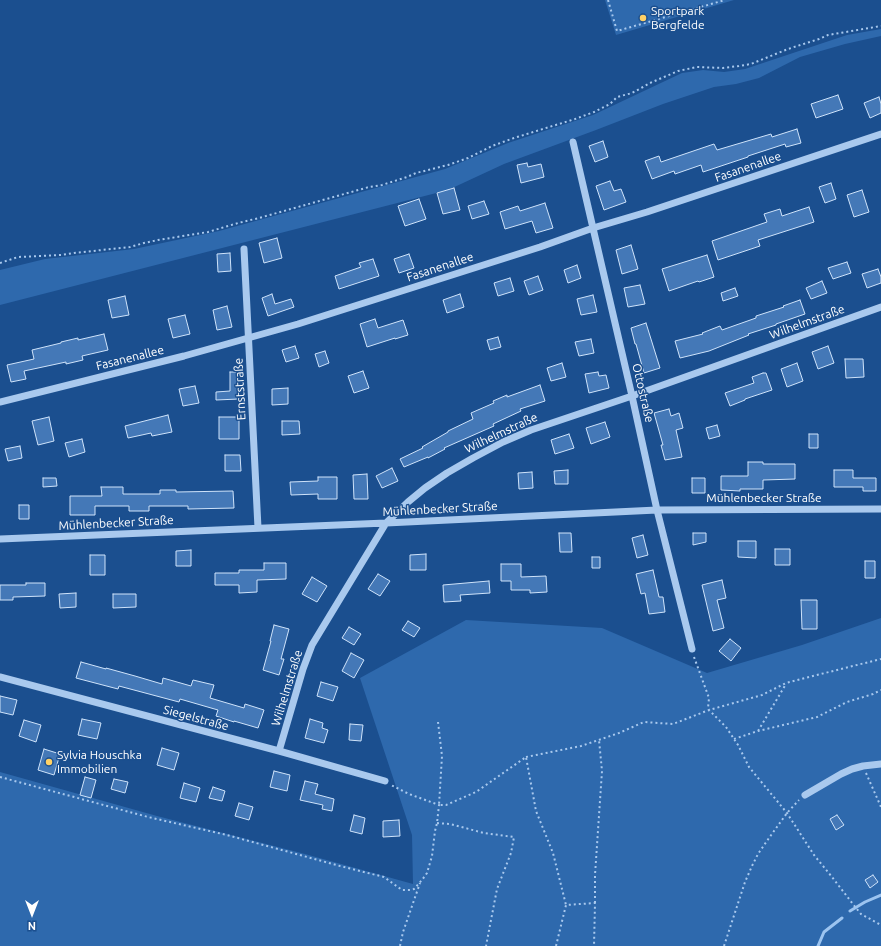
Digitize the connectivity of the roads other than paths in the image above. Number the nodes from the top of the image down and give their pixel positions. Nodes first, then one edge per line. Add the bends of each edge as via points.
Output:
1 (881, 134) edge
2 (573, 142) dead end
3 (593, 228) junction
4 (244, 249) dead end
5 (881, 307) edge
6 (248, 338) junction
7 (632, 396) junction
8 (0, 402) edge
9 (881, 509) edge
10 (657, 510) junction
11 (386, 523) junction
12 (258, 528) junction
13 (0, 539) edge
14 (693, 652) road end
15 (0, 677) edge
16 (279, 751) junction
17 (881, 764) edge
18 (385, 781) road end
19 (805, 795) road end

1 - 3 street, Fasanenallee
2 - 3 street, Ottostraße
3 - 6 street, Fasanenallee via 540,247
3 - 7 street, Ottostraße
4 - 6 street, Ernststraße
5 - 7 street, Wilhelmstraße
6 - 8 street, Fasanenallee
6 - 12 street, Ernststraße
7 - 10 street, Ottostraße
7 - 11 street, Wilhelmstraße via 538,428 488,450 436,480
9 - 10 street, Mühlenbecker Straße
10 - 11 street, Mühlenbecker Straße
10 - 14 street, Ottostraße
11 - 12 street, Mühlenbecker Straße
11 - 16 street, Wilhelmstraße via 309,650
12 - 13 street, Mühlenbecker Straße
15 - 16 street, Siegelstraße
16 - 18 street, Siegelstraße
17 - 19 street via 863,766 841,774

